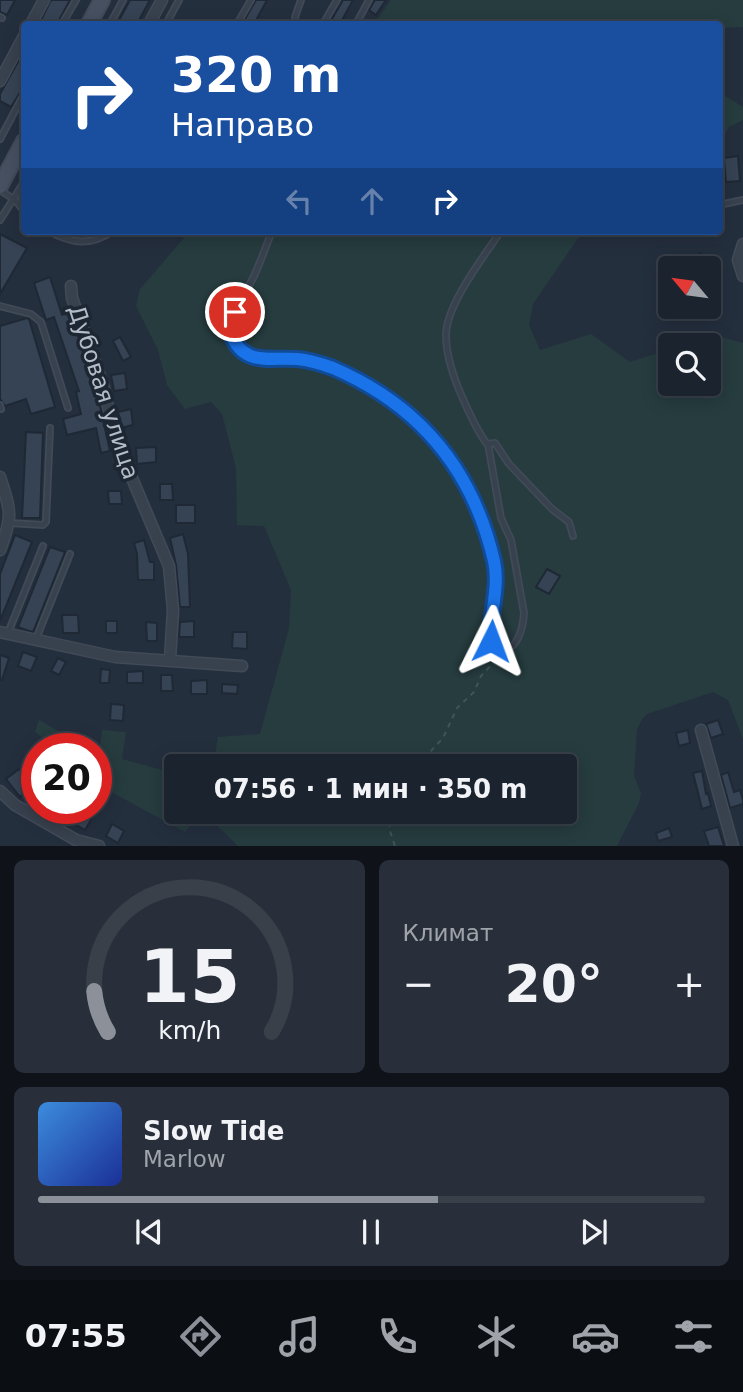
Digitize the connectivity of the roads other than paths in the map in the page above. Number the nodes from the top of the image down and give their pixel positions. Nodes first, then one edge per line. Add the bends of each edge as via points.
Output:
1 (44, 0) edge
2 (76, 0) edge
3 (102, 0) edge
4 (123, 0) edge
5 (162, 0) edge
6 (179, 0) edge
7 (251, 0) edge
8 (301, 0) edge
9 (337, 0) edge
10 (369, 0) edge
11 (33, 21) edge
12 (64, 21) edge
13 (91, 21) edge
14 (112, 21) edge
15 (151, 21) edge
16 (168, 21) edge
17 (239, 21) edge
18 (296, 21) edge
19 (325, 21) edge
20 (358, 21) edge
21 (21, 44) edge
22 (0, 82) edge
23 (21, 100) edge
24 (0, 139) edge
25 (21, 147) edge
26 (21, 187) edge
27 (0, 188) edge
28 (15, 200) junction
29 (743, 200) edge
30 (723, 204) edge
31 (21, 207) edge
32 (0, 220) edge
33 (56, 235) edge
34 (106, 235) edge
35 (270, 235) edge
36 (498, 235) edge
37 (743, 244) edge
38 (743, 276) edge
39 (71, 286) dead end
40 (0, 306) edge
41 (68, 408) dead end
42 (50, 428) dead end
43 (488, 444) junction
44 (0, 477) edge
45 (10, 523) junction
46 (573, 536) dead end
47 (43, 546) dead end
48 (0, 550) edge
49 (70, 554) dead end
50 (4, 632) edge
51 (36, 640) junction
52 (170, 660) junction
53 (242, 666) dead end
54 (701, 730) dead end
55 (0, 791) edge
56 (75, 843) edge
57 (99, 846) edge
58 (733, 846) edge

1 - 11 street
2 - 12 lane
3 - 13 main road
4 - 14 lane
5 - 15 street
6 - 16 lane
7 - 17 lane
8 - 18 lane
9 - 19 lane
10 - 20 lane
21 - 22 street
23 - 24 lane
25 - 27 main road
26 - 28 lane
27 - 28 lane
28 - 31 lane
28 - 32 lane
29 - 30 lane
33 - 34 lane via 81,243
35 - 43 lane via 231,324 234,343 240,351 259,359 299,359 334,369 388,397 417,420 458,473 482,521 497,578 491,641 500,652 513,645 524,613
36 - 43 lane via 467,283 446,334 452,372 475,427
37 - 38 street via 738,260
39 - 52 street, Дубовая улица via 115,438 169,566 173,610
40 - 41 lane via 31,314 41,322
42 - 45 lane via 46,522
43 - 46 lane via 495,443 509,464 569,522
44 - 45 street
45 - 48 street
47 - 50 lane
49 - 51 lane
50 - 51 street
51 - 52 street via 115,657
52 - 53 street
54 - 58 street
55 - 56 street
56 - 57 street

